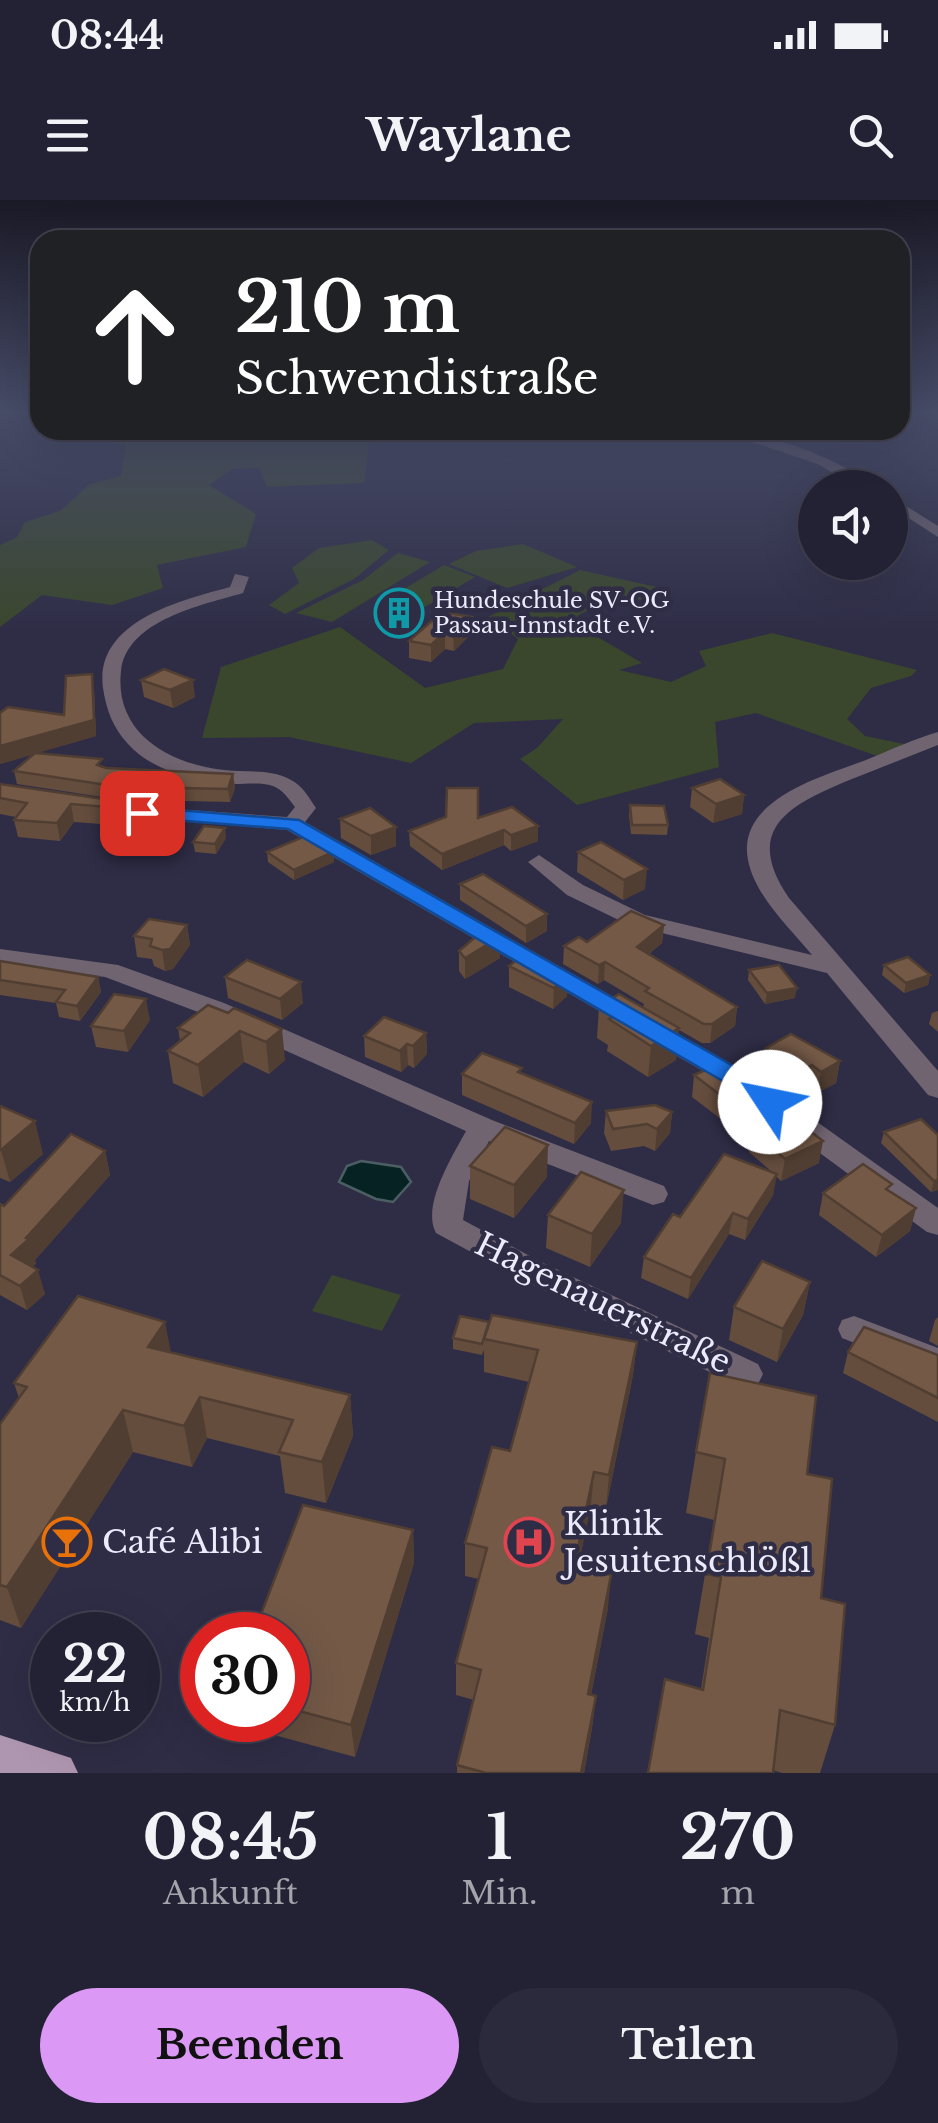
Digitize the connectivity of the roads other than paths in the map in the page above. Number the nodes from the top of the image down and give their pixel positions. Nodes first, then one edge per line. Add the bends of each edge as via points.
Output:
1 (908, 513) edge
2 (938, 534) edge
3 (242, 577) dead end
4 (938, 738) edge
5 (107, 808) edge
6 (292, 824) junction
7 (539, 862) dead end
8 (0, 956) edge
9 (840, 969) junction
10 (938, 1088) edge
11 (482, 1126) junction
12 (653, 1194) dead end
13 (938, 1224) edge
14 (854, 1329) dead end
15 (938, 1362) edge
16 (746, 1374) dead end
17 (0, 1756) edge
18 (56, 1773) edge

1 - 2 street
3 - 6 street via 237,590 176,607 132,633 110,670 112,702 128,735 164,764 276,779 292,788 306,808
4 - 9 street via 800,794 770,818 759,841 760,875
5 - 6 street
6 - 13 street via 765,1098
7 - 9 street via 574,890 637,920
8 - 11 street via 109,970
9 - 10 street
11 - 12 street
11 - 16 street, Hagenauerstraße via 454,1181 447,1225
14 - 15 street
17 - 18 main road

